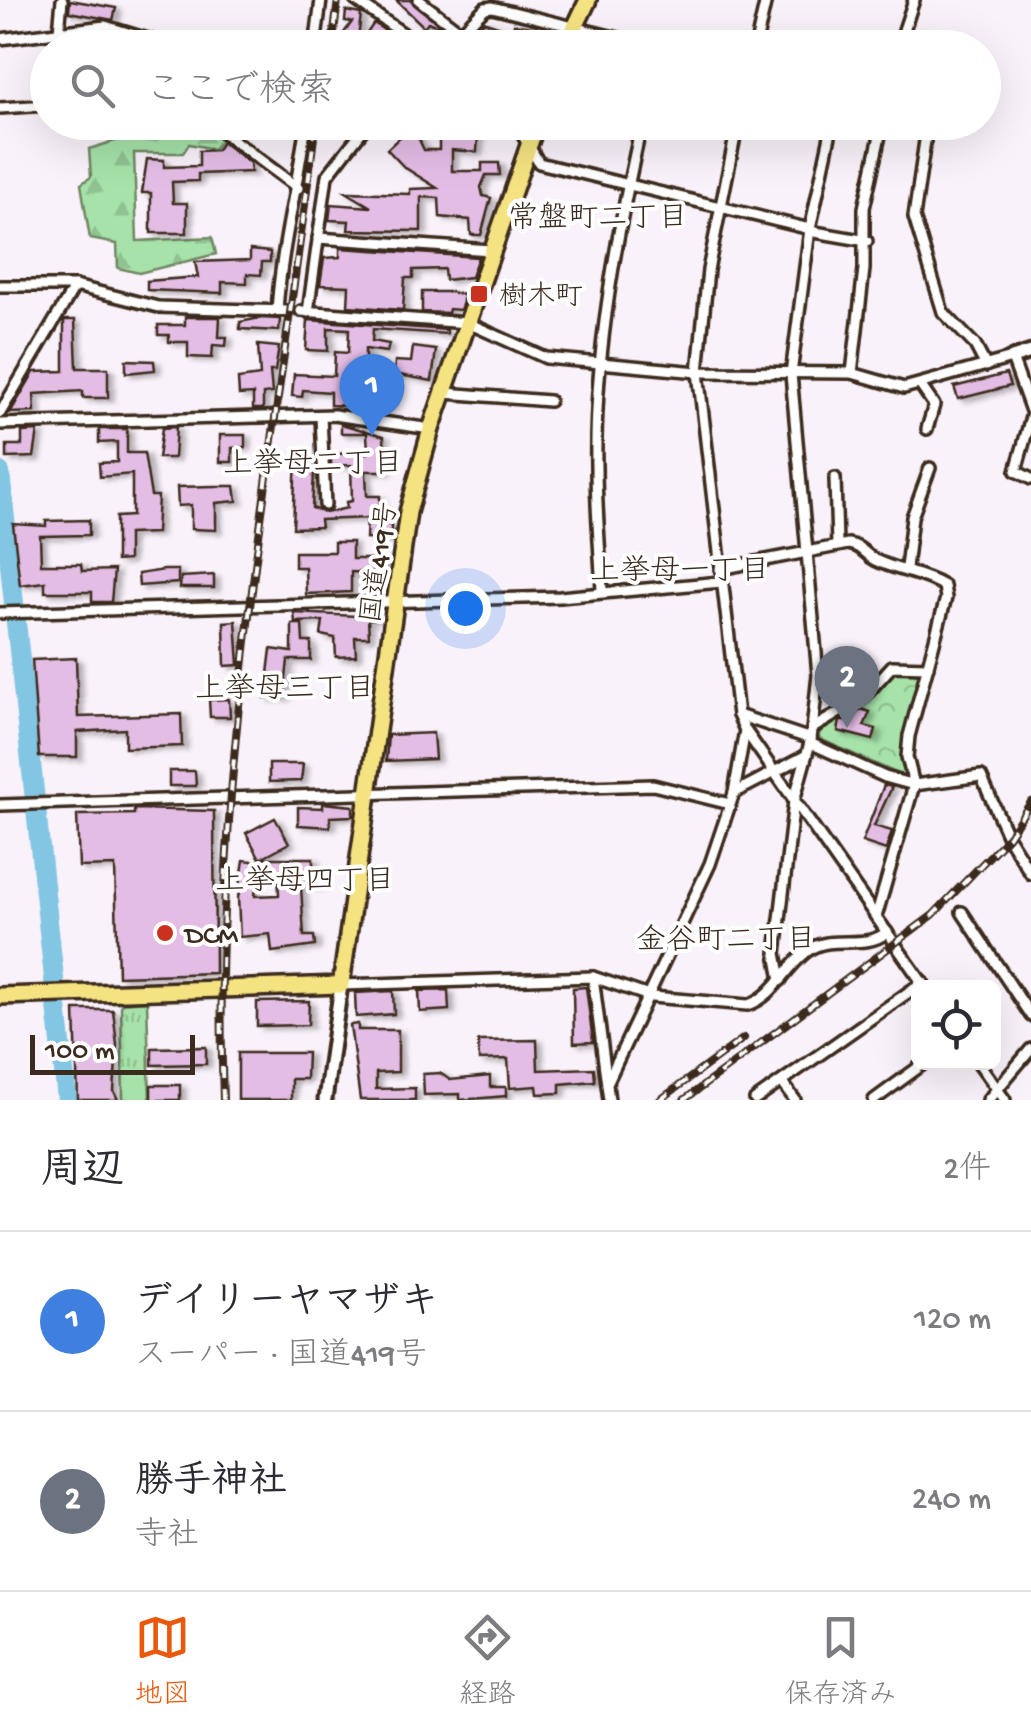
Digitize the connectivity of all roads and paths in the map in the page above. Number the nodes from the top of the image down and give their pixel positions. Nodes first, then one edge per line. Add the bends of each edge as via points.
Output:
1 (62, 0) edge
2 (321, 0) edge
3 (355, 0) edge
4 (419, 0) edge
5 (588, 0) edge
6 (766, 0) edge
7 (914, 0) edge
8 (572, 28) junction
9 (59, 30) edge
10 (72, 30) edge
11 (120, 30) edge
12 (317, 30) edge
13 (398, 30) edge
14 (458, 30) edge
15 (463, 30) edge
16 (581, 30) edge
17 (758, 30) edge
18 (904, 30) edge
19 (30, 35) edge
20 (0, 39) edge
21 (30, 106) edge
22 (0, 108) edge
23 (233, 140) edge
24 (304, 140) edge
25 (353, 140) edge
26 (638, 140) edge
27 (734, 140) edge
28 (829, 140) edge
29 (878, 140) edge
30 (926, 140) edge
31 (530, 142) joint
32 (628, 183) junction
33 (298, 188) junction
34 (719, 207) junction
35 (809, 230) junction
36 (318, 238) junction
37 (866, 241) junction
38 (491, 250) junction
39 (0, 278) edge
40 (1, 286) edge
41 (75, 286) junction
42 (468, 323) junction
43 (1031, 352) edge
44 (1012, 358) junction
45 (602, 360) junction
46 (986, 366) junction
47 (698, 372) junction
48 (852, 373) junction
49 (791, 374) junction
50 (921, 386) junction
51 (445, 394) junction
52 (549, 400) dead end
53 (0, 413) edge
54 (1031, 414) edge
55 (320, 416) junction
56 (0, 424) edge
57 (431, 429) junction
58 (928, 429) dead end
59 (1028, 437) edge
60 (930, 468) dead end
61 (835, 478) dead end
62 (1031, 479) edge
63 (325, 505) dead end
64 (837, 544) junction
65 (807, 552) junction
66 (906, 568) junction
67 (720, 569) junction
68 (721, 582) junction
69 (602, 591) junction
70 (396, 603) junction
71 (5, 613) edge
72 (928, 668) junction
73 (738, 715) junction
74 (744, 730) junction
75 (811, 736) junction
76 (805, 756) junction
77 (774, 772) junction
78 (914, 785) junction
79 (370, 792) junction
80 (732, 798) junction
81 (794, 801) junction
82 (0, 805) edge
83 (1031, 874) edge
84 (962, 912) dead end
85 (876, 917) junction
86 (887, 932) junction
87 (593, 976) junction
88 (781, 980) junction
89 (921, 980) edge
90 (341, 985) junction
91 (911, 994) edge
92 (0, 996) edge
93 (652, 997) junction
94 (1031, 1016) edge
95 (1031, 1049) edge
96 (915, 1070) edge
97 (984, 1070) edge
98 (608, 1081) junction
99 (782, 1082) junction
100 (1002, 1096) edge
101 (325, 1100) edge
102 (609, 1100) edge
103 (755, 1100) edge
104 (795, 1100) edge
105 (874, 1100) edge
106 (988, 1100) edge

1 - 9 street
2 - 12 street
3 - 13 street
4 - 14 street
5 - 8 highway
6 - 17 street
7 - 18 street
8 - 15 street via 492,6
8 - 16 street
10 - 11 street
19 - 20 street
21 - 22 street
23 - 33 street
24 - 33 street
25 - 36 street via 330,167
26 - 32 street
27 - 34 street
28 - 35 street
29 - 37 street via 864,208
30 - 46 street via 914,217 943,312
31 - 32 street via 538,163
31 - 38 highway, 国道419号
32 - 34 street
32 - 45 street
33 - 41 street via 284,236 282,311 158,306
34 - 35 street
34 - 47 street
35 - 37 street
35 - 49 street
36 - 38 street
36 - 42 street via 304,311
37 - 48 street
38 - 42 highway, 国道419号
39 - 40 street
40 - 41 street
41 - 53 street
42 - 45 street via 546,358
42 - 51 highway, 国道419号
43 - 44 street
44 - 46 street
44 - 54 street
45 - 47 street
45 - 69 street via 596,466
46 - 50 street
47 - 49 street
47 - 67 street
48 - 49 street
48 - 50 street via 894,387
49 - 65 street
50 - 58 street via 934,405
51 - 52 street
51 - 57 highway, 国道419号
54 - 59 street
55 - 56 street
55 - 57 street
55 - 63 street
57 - 70 highway, 国道419号 via 408,512
59 - 62 street via 1016,471
60 - 66 street via 912,517
61 - 64 street
64 - 65 street
64 - 66 street via 858,546 872,559
65 - 67 street
65 - 75 street via 818,638
66 - 72 street via 941,583 946,594
67 - 68 street
68 - 69 street
68 - 73 street
69 - 70 street
70 - 71 street
70 - 79 highway, 国道419号
72 - 75 street via 892,666 862,699
72 - 78 street via 907,747
73 - 74 street
73 - 75 street
74 - 77 street
74 - 80 street
75 - 76 street
75 - 78 street
76 - 77 street
76 - 81 street
77 - 80 street
77 - 81 street
78 - 83 street via 981,776
78 - 85 street
79 - 80 street via 653,785
79 - 82 street
79 - 90 highway, 国道419号
80 - 93 street
81 - 85 street
81 - 88 street via 776,953
84 - 94 street
85 - 86 street
86 - 88 street via 878,939 815,946
86 - 89 street
87 - 90 street
87 - 93 street
87 - 98 street
88 - 93 street via 748,1005
90 - 92 highway
90 - 101 street
91 - 99 street
93 - 98 street
95 - 100 street
96 - 105 street
97 - 100 street
98 - 102 street
99 - 103 street
99 - 104 street
100 - 106 street

